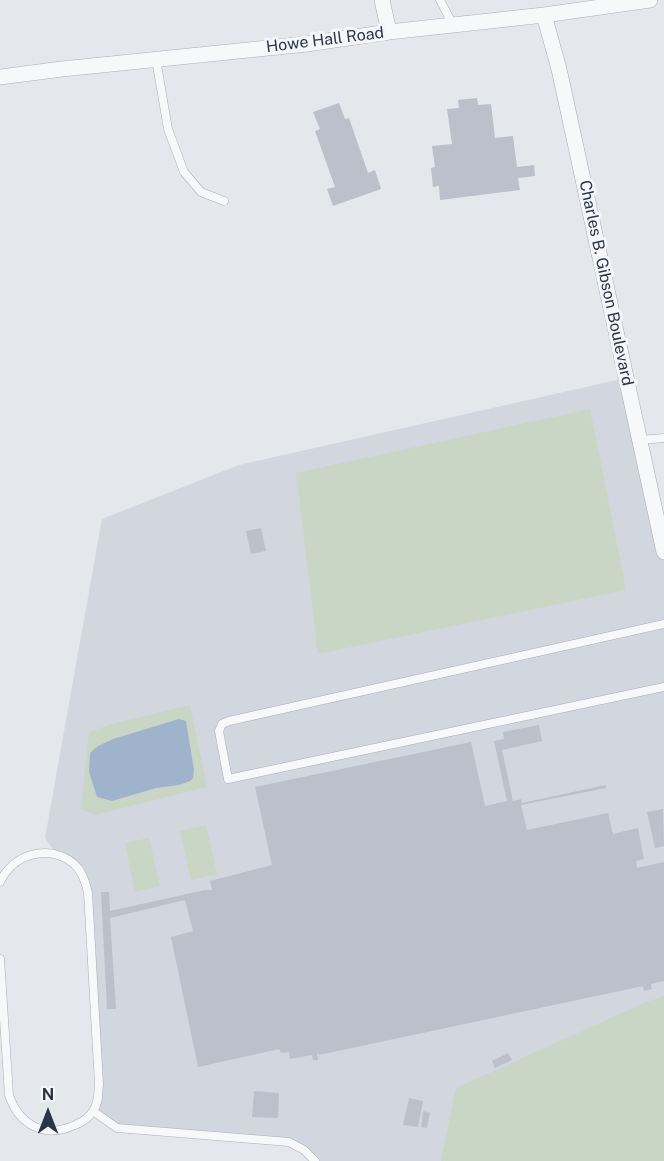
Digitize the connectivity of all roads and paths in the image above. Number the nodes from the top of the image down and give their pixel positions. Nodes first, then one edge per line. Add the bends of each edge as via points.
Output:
1 (382, 0) edge
2 (440, 0) edge
3 (650, 0) edge
4 (544, 15) junction
5 (453, 25) junction
6 (389, 32) junction
7 (156, 59) junction
8 (0, 77) edge
9 (224, 201) dead end
10 (664, 438) edge
11 (640, 440) junction
12 (664, 552) edge
13 (664, 624) edge
14 (664, 687) edge
15 (0, 882) edge
16 (0, 959) edge
17 (93, 1112) junction
18 (315, 1161) edge

1 - 6 street
2 - 5 lane
3 - 4 street, Howe Hall Road
4 - 5 street, Howe Hall Road
4 - 11 street, Charles B. Gibson Boulevard
5 - 6 street, Howe Hall Road
6 - 7 street, Howe Hall Road
7 - 8 street, Howe Hall Road
7 - 9 lane via 168,129 184,172 201,192
10 - 11 lane
11 - 12 street, Charles B. Gibson Boulevard
13 - 14 lane via 229,721 219,731 228,779
15 - 17 lane via 5,871 20,858 42,853 75,864 84,877 99,1084
16 - 17 lane via 9,1095 14,1109 35,1127 51,1131 67,1128
17 - 18 lane via 117,1128 289,1142

